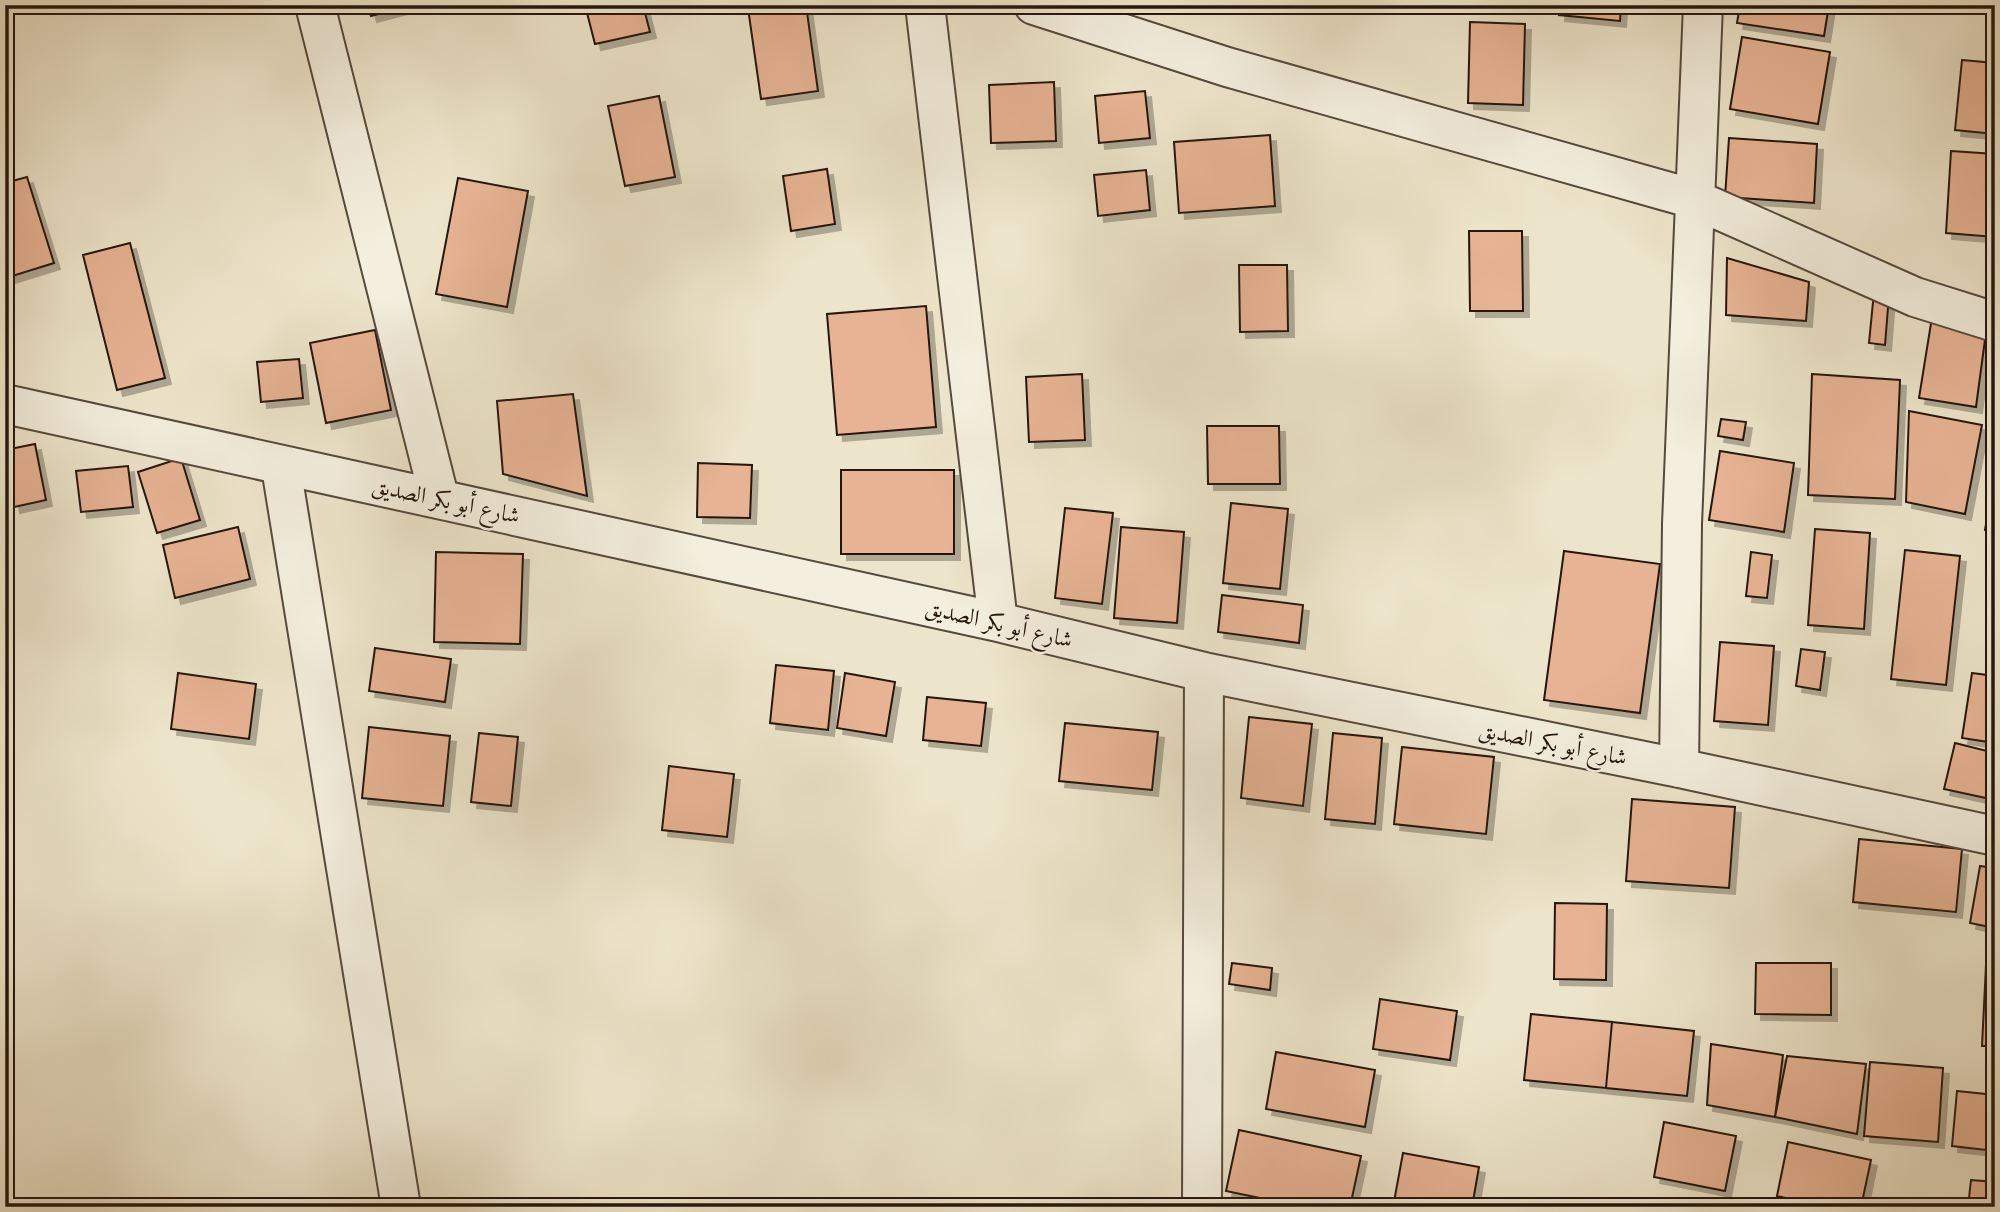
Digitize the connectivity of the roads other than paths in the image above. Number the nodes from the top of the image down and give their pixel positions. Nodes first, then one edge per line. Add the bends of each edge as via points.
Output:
1 (315, 5) edge
2 (925, 5) edge
3 (1034, 5) edge
4 (1703, 5) edge
5 (1694, 199) junction
6 (1995, 322) edge
7 (5, 404) edge
8 (281, 467) junction
9 (439, 497) junction
10 (998, 622) junction
11 (1204, 672) junction
12 (1679, 768) junction
13 (1995, 836) edge
14 (401, 1207) edge
15 (1202, 1207) edge

1 - 9 street
2 - 10 street
3 - 5 street via 1314,92
4 - 5 street
5 - 6 street via 1916,297
5 - 12 street
7 - 8 street, شارع أبو بكر الصديق
8 - 9 street, شارع أبو بكر الصديق
8 - 14 street
9 - 10 street, شارع أبو بكر الصديق
10 - 11 street, شارع أبو بكر الصديق
11 - 12 street, شارع أبو بكر الصديق
11 - 15 street
12 - 13 street, شارع أبو بكر الصديق

